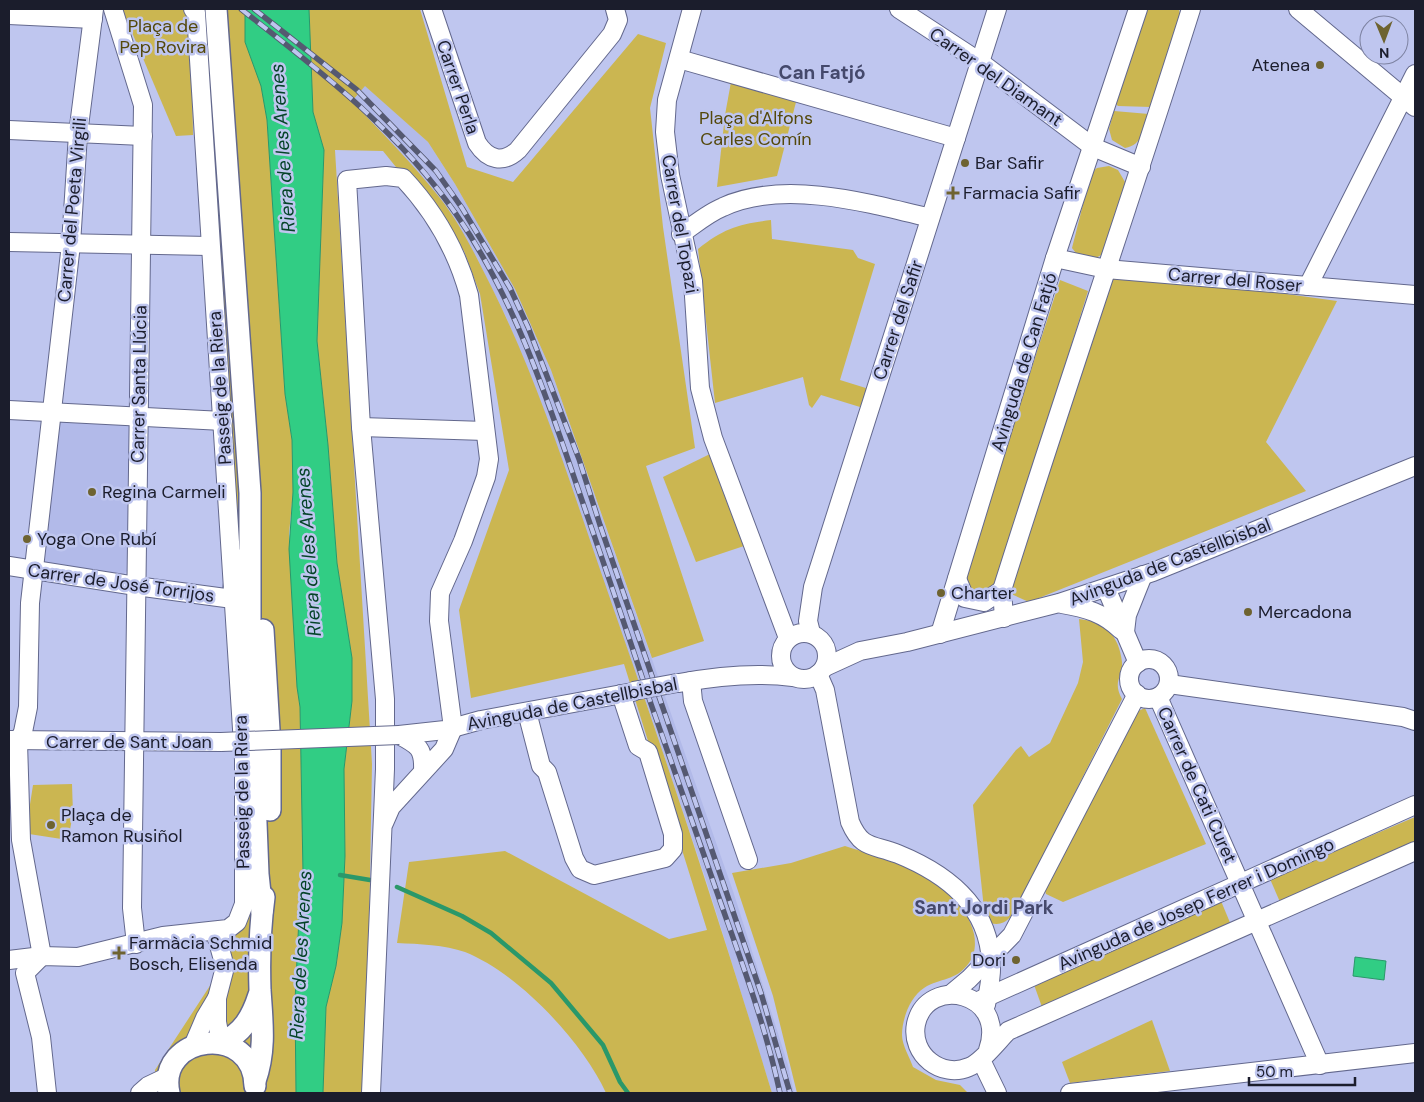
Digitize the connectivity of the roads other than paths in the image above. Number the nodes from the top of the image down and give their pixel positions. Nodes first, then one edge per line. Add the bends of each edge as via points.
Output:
1 (113, 9) edge
2 (193, 9) edge
3 (216, 9) edge
4 (432, 9) edge
5 (615, 9) edge
6 (692, 9) edge
7 (898, 9) edge
8 (997, 9) edge
9 (1138, 9) edge
10 (1191, 9) edge
11 (1298, 9) edge
12 (94, 14) edge
13 (9, 15) edge
14 (679, 58) junction
15 (980, 62) junction
16 (1415, 74) edge
17 (1409, 101) edge
18 (9, 130) edge
19 (78, 134) junction
20 (143, 136) junction
21 (956, 138) junction
22 (1093, 147) junction
23 (1141, 167) junction
24 (930, 218) junction
25 (681, 234) junction
26 (9, 242) edge
27 (71, 244) junction
28 (142, 246) junction
29 (209, 246) junction
30 (1055, 258) junction
31 (1106, 269) junction
32 (1308, 286) junction
33 (1415, 295) edge
34 (242, 383) junction
35 (9, 410) edge
36 (50, 412) junction
37 (138, 417) junction
38 (223, 421) junction
39 (361, 427) junction
40 (486, 431) junction
41 (1415, 466) edge
42 (9, 566) edge
43 (34, 570) junction
44 (1143, 575) junction
45 (957, 579) junction
46 (136, 586) junction
47 (1106, 588) junction
48 (1002, 590) junction
49 (233, 599) junction
50 (1059, 603) junction
51 (1004, 618) junction
52 (940, 634) junction
53 (815, 635) junction
54 (1125, 635) junction
55 (784, 646) junction
56 (860, 651) junction
57 (1138, 663) junction
58 (821, 671) junction
59 (745, 675) junction
60 (793, 677) junction
61 (684, 682) junction
62 (1163, 690) junction
63 (627, 693) junction
64 (1137, 694) junction
65 (527, 712) junction
66 (1415, 721) edge
67 (453, 728) junction
68 (399, 735) junction
69 (13, 741) edge
70 (134, 742) junction
71 (422, 771) junction
72 (1415, 805) edge
73 (382, 828) junction
74 (15, 843) edge
75 (1415, 851) edge
76 (748, 860) dead end
77 (1240, 884) junction
78 (1257, 921) junction
79 (215, 931) junction
80 (985, 932) junction
81 (1012, 936) junction
82 (136, 944) junction
83 (42, 956) junction
84 (990, 956) junction
85 (9, 960) edge
86 (260, 990) junction
87 (951, 994) junction
88 (217, 998) junction
89 (983, 1003) junction
90 (221, 1043) junction
91 (193, 1046) junction
92 (1415, 1053) edge
93 (985, 1055) junction
94 (1320, 1065) junction
95 (169, 1085) edge
96 (254, 1087) edge
97 (47, 1093) edge
98 (140, 1093) edge
99 (371, 1093) edge
100 (997, 1093) edge
101 (1072, 1093) edge

1 - 20 street, Carrer Santa Llúcia via 143,105
2 - 29 street, Passeig de la Riera via 196,13
3 - 34 main road
4 - 5 street, Carrer Perla via 477,143 494,158 511,157 518,150 612,34 618,20
6 - 14 street, Carrer del Topazi
7 - 15 street, Carrer del Diamant
8 - 15 street, Carrer del Safir
9 - 22 street, Avinguda de Can Fatjó
10 - 23 street
11 - 17 street
12 - 13 street
12 - 19 street, Carrer del Poeta Virgili
14 - 21 street
14 - 25 street, Carrer del Topazi via 667,100 665,132
15 - 21 street, Carrer del Safir
15 - 22 street, Carrer del Diamant
16 - 17 street
17 - 32 street
18 - 19 street
19 - 20 street
19 - 27 street, Carrer del Poeta Virgili
20 - 28 street, Carrer Santa Llúcia
21 - 24 street, Carrer del Safir
22 - 23 street
22 - 30 street, Avinguda de Can Fatjó
23 - 31 street
24 - 25 street via 863,202 790,194 751,199 723,207
24 - 53 street, Carrer del Safir via 813,586 808,620
25 - 55 street, Carrer del Topazi via 693,281 700,388 706,417
26 - 27 street
27 - 28 street
27 - 36 street, Carrer del Poeta Virgili
28 - 29 street
28 - 37 street, Carrer Santa Llúcia
29 - 38 street, Passeig de la Riera
30 - 31 street, Carrer del Roser
30 - 45 street, Avinguda de Can Fatjó
31 - 32 street, Carrer del Roser
31 - 48 street
32 - 33 street, Carrer del Roser
34 - 49 main road via 236,456 238,562
34 - 86 main road via 250,493 250,671 262,912
35 - 36 street
36 - 37 street
36 - 43 street, Carrer del Poeta Virgili
37 - 38 street
37 - 46 street, Carrer Santa Llúcia
38 - 49 street, Passeig de la Riera
39 - 40 street
39 - 40 street via 347,180 386,176 402,178 434,216 463,274 469,295
39 - 73 street via 385,699
40 - 67 street via 489,459 486,477 464,541 440,593 439,621
41 - 44 street, Avinguda de Castellbisbal
42 - 43 street, Carrer de José Torrijos
43 - 46 street, Carrer de José Torrijos
43 - 69 street, Carrer del Poeta Virgili via 28,647 28,708 23,732
44 - 47 street, Avinguda de Castellbisbal
44 - 54 street via 1127,615
45 - 48 street via 965,598 984,602
45 - 52 street, Avinguda de Can Fatjó
46 - 49 street, Carrer de José Torrijos
46 - 70 street, Carrer Santa Llúcia
47 - 50 street, Avinguda de Castellbisbal
47 - 54 street
48 - 51 street
49 - 79 street, Passeig de la Riera via 244,760 244,904 232,926
50 - 51 street, Avinguda de Castellbisbal
50 - 54 street via 1099,612
51 - 52 street, Avinguda de Castellbisbal
52 - 56 street, Avinguda de Castellbisbal
53 - 55 street via 800,632
53 - 56 street
53 - 58 street via 827,650
54 - 57 street
55 - 59 street
55 - 60 street via 784,669
56 - 58 street, Avinguda de Castellbisbal
57 - 62 street via 1149,660 1160,663 1168,672
57 - 64 street via 1130,678
58 - 60 street via 801,679
58 - 80 street via 850,822 856,836 870,846 897,853 952,883 971,903
59 - 60 street
59 - 61 street, Avinguda de Castellbisbal
61 - 63 street, Avinguda de Castellbisbal, bridge
61 - 76 street
62 - 64 street via 1147,699
62 - 66 street via 1403,717
62 - 77 street, Carrer de Cati Curet
63 - 65 street, Avinguda de Castellbisbal
63 - 65 street via 638,746 648,752 673,834 673,849 665,858 594,875 580,869 574,858 547,772 541,766
64 - 81 street
65 - 67 street, Avinguda de Castellbisbal
67 - 68 street, Avinguda de Castellbisbal
67 - 71 street via 444,749
68 - 70 street, Carrer de Sant Joan, bridge
68 - 71 street via 416,744 423,757
69 - 70 street, Carrer de Sant Joan
69 - 74 street
70 - 82 street, Carrer Santa Llúcia via 132,908
71 - 73 street via 391,807
72 - 77 street, Avinguda de Josep Ferrer i Domingo
73 - 99 street
74 - 83 street
75 - 78 street
77 - 78 street, Carrer de Cati Curet
77 - 89 street, Avinguda de Josep Ferrer i Domingo
78 - 93 street via 1008,1031
78 - 94 street, Carrer de Cati Curet
79 - 82 street via 163,936
79 - 88 street via 225,967
80 - 81 street via 998,939
80 - 84 street
81 - 84 street
82 - 83 street via 78,957
83 - 85 street
83 - 97 street via 25,973 41,1037
84 - 87 street
84 - 89 street
86 - 90 main road via 249,1020
86 - 96 main road via 264,1027
87 - 89 street
87 - 93 street via 934,1000 921,1013 916,1024 919,1048 926,1059 947,1070 971,1067
88 - 90 street
88 - 91 street via 204,1018
89 - 93 street via 992,1030
90 - 91 main road
90 - 96 main road via 245,1058 252,1069
91 - 95 main road via 176,1059
92 - 94 street
93 - 100 street
94 - 101 street
95 - 98 street via 148,1086

